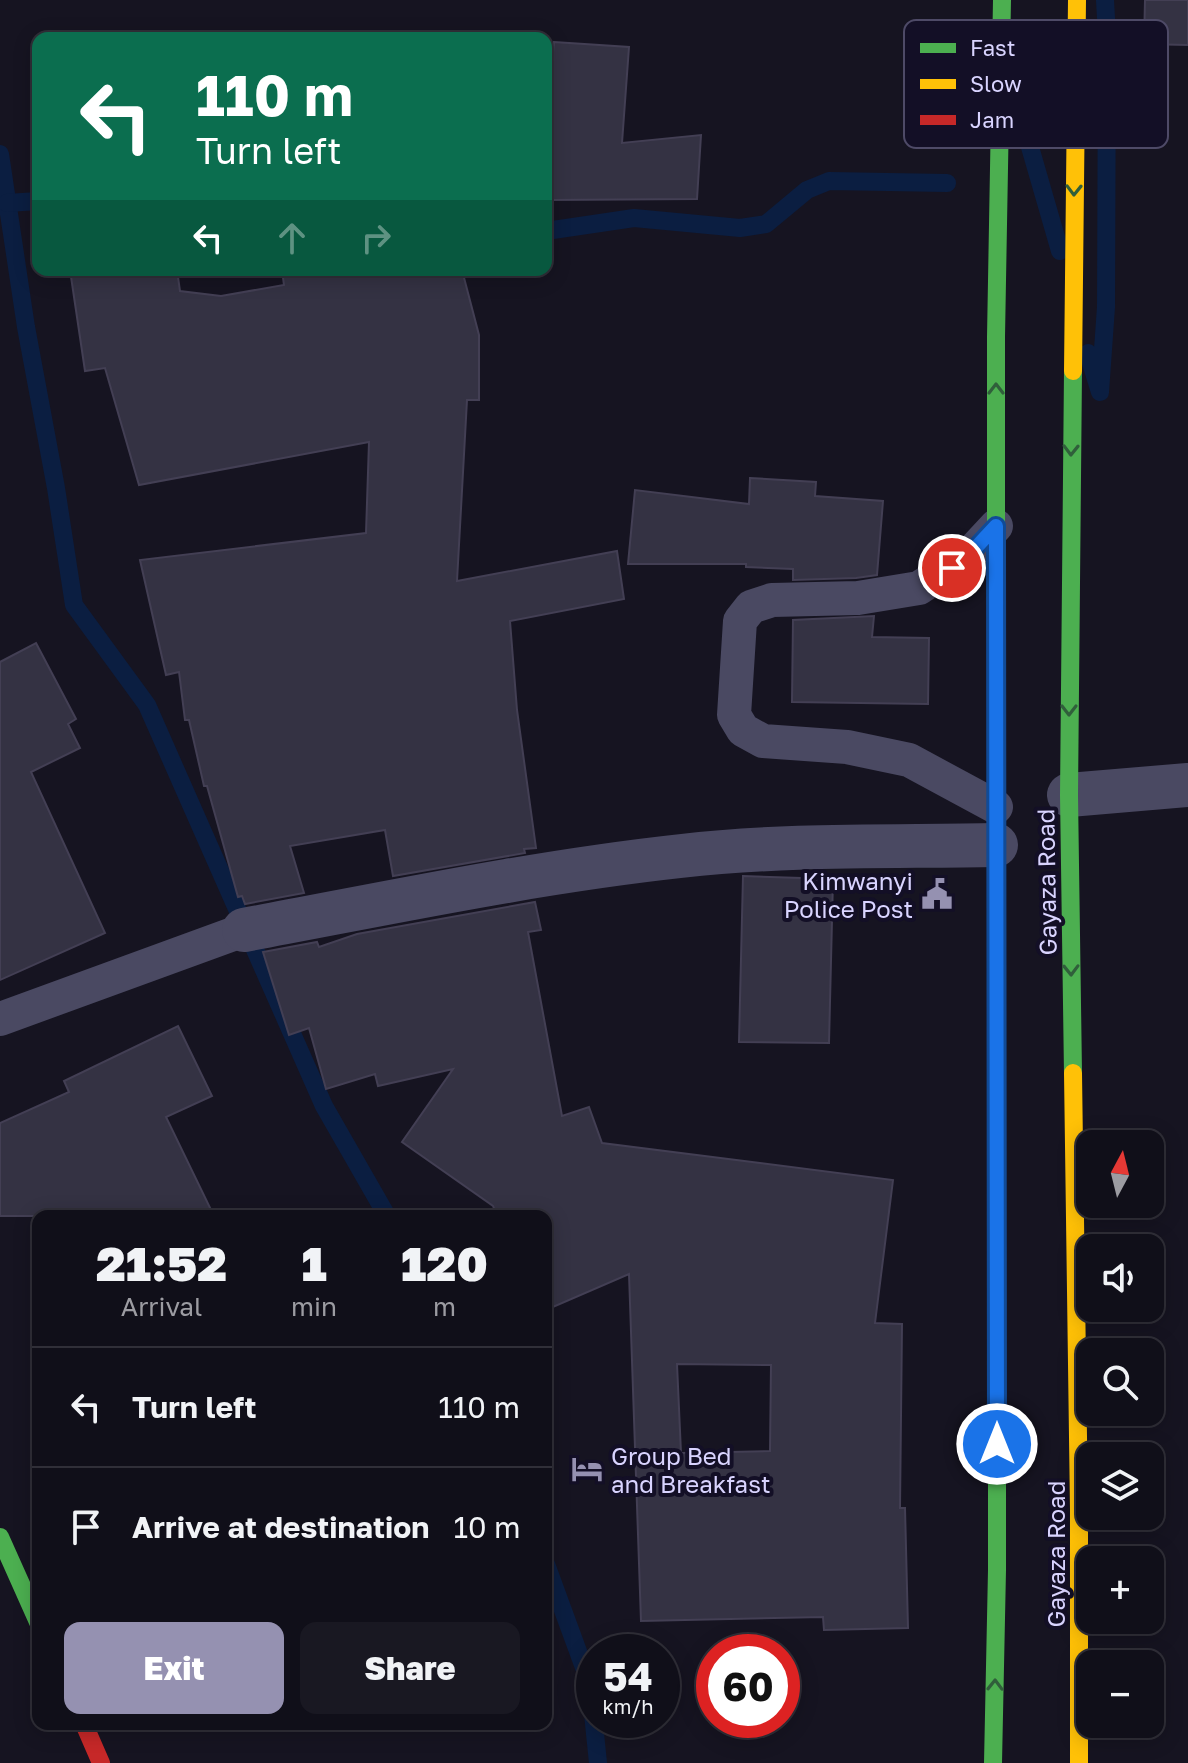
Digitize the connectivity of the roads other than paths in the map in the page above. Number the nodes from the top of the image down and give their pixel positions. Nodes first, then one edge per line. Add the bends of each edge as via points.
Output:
1 (1002, 0) edge
2 (1077, 0) edge
3 (1002, 20) edge
4 (1077, 20) edge
5 (999, 148) edge
6 (1076, 148) edge
7 (996, 526) junction
8 (1188, 785) edge
9 (1069, 795) junction
10 (996, 826) junction
11 (244, 930) joint
12 (0, 1019) edge
13 (0, 1537) edge
14 (32, 1609) edge
15 (87, 1730) edge
16 (101, 1763) edge
17 (993, 1763) edge
18 (1079, 1763) edge

3 -> 1 main road, Gayaza Road
2 -> 4 main road, Gayaza Road
7 -> 5 main road, Gayaza Road
6 -> 9 main road, Gayaza Road
7 - 10 main road, Gayaza Road
7 - 10 lane via 969,555 919,588 858,598 772,600 751,607 740,621 734,715 743,730 763,741 847,747 909,760
8 - 9 street
9 -> 18 main road, Gayaza Road
10 - 11 street via 565,870
17 -> 10 main road, Gayaza Road
11 - 12 lane
13 - 14 main road
15 - 16 main road

